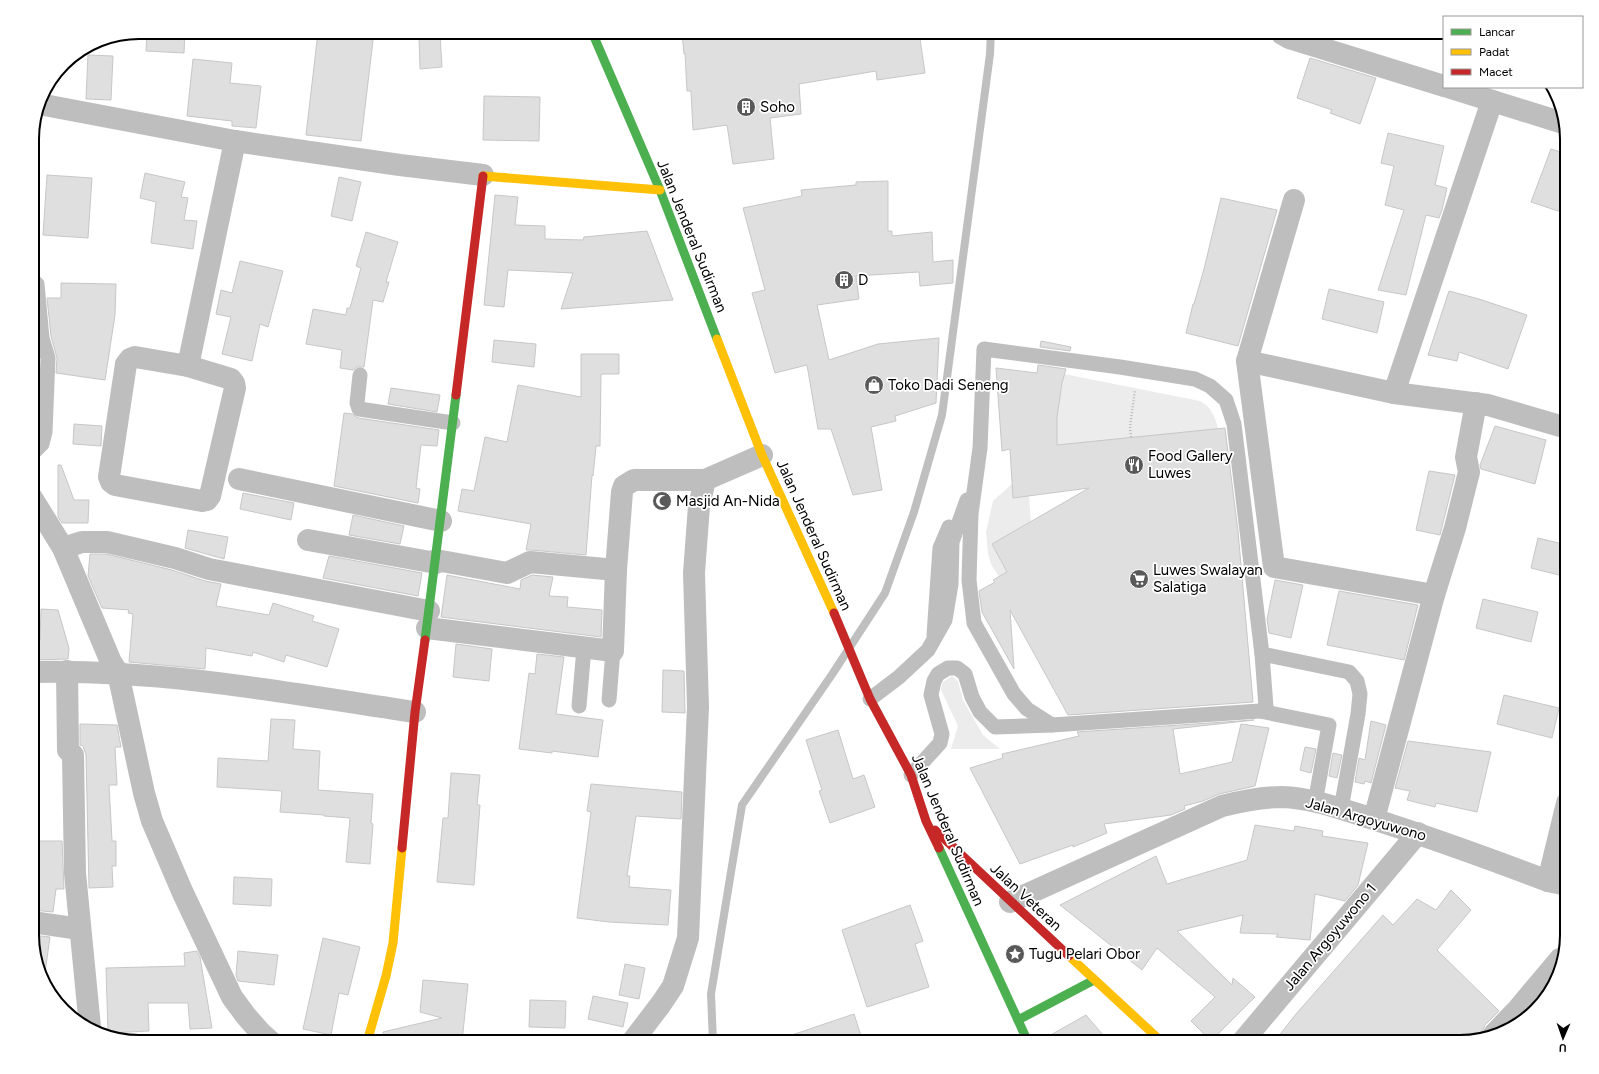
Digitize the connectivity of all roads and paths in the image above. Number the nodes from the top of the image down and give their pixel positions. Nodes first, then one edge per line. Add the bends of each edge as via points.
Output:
1 (595, 39) edge
2 (1292, 39) edge
3 (1443, 86) edge
4 (1451, 88) edge
5 (1492, 101) junction
6 (45, 105) edge
7 (1558, 122) edge
8 (235, 141) junction
9 (482, 175) junction
10 (660, 190) junction
11 (1294, 200) dead end
12 (39, 306) edge
13 (1248, 361) junction
14 (188, 366) junction
15 (1138, 370) junction
16 (360, 376) dead end
17 (1394, 393) junction
18 (1476, 403) junction
19 (452, 423) junction
20 (1560, 426) edge
21 (1131, 438) dead end
22 (39, 447) edge
23 (762, 454) junction
24 (239, 479) dead end
25 (705, 480) junction
26 (976, 480) junction
27 (39, 509) edge
28 (441, 521) junction
29 (308, 540) dead end
30 (63, 548) junction
31 (436, 562) junction
32 (616, 570) junction
33 (1434, 595) junction
34 (428, 619) junction
35 (584, 648) junction
36 (613, 651) junction
37 (1262, 654) junction
38 (67, 671) junction
39 (39, 672) edge
40 (118, 673) junction
41 (870, 699) junction
42 (609, 700) dead end
43 (579, 706) dead end
44 (1260, 711) junction
45 (415, 712) junction
46 (1047, 725) junction
47 (911, 775) junction
48 (1315, 803) junction
49 (1341, 809) junction
50 (1374, 819) junction
51 (926, 821) junction
52 (1418, 833) junction
53 (1560, 859) edge
54 (1557, 883) edge
55 (1010, 902) junction
56 (39, 923) edge
57 (80, 929) junction
58 (1555, 965) edge
59 (1094, 980) junction
60 (1522, 1012) edge
61 (1018, 1020) junction
62 (89, 1022) edge
63 (1510, 1022) edge
64 (263, 1035) edge
65 (369, 1035) edge
66 (638, 1035) edge
67 (1025, 1035) edge
68 (1154, 1035) edge
69 (1248, 1035) edge

1 - 10 main road, Jalan Jenderal Sudirman
2 - 3 street
4 - 5 street
5 - 7 street
5 - 17 street
6 - 8 street
8 - 9 street
8 - 14 street
9 - 10 main road
9 - 19 main road
10 - 23 main road, Jalan Jenderal Sudirman
11 - 13 street
12 - 22 lane via 42,338 48,358 45,432
13 - 17 street
13 - 33 street via 1274,567
14 - 14 street via 231,379 235,388 210,496 202,501 113,484 109,477 126,364 136,357
15 - 21 path
15 - 26 lane via 984,349 980,448
15 - 37 lane via 1195,379 1210,386 1226,400 1234,424
16 - 19 lane via 357,403 359,409
17 - 18 street
18 - 20 street
18 - 33 street via 1466,457 1469,472
19 - 28 main road
23 - 25 street
23 - 41 main road, Jalan Jenderal Sudirman
24 - 28 street
25 - 32 street via 634,480 624,486
25 - 66 street via 698,506 694,573 698,707 688,938 673,986
26 - 41 lane via 952,542 951,584 945,620 928,650
26 - 46 lane via 971,514 969,580 974,623 1014,694 1027,709
27 - 30 street
28 - 31 main road
29 - 31 street
30 - 34 street via 82,542 107,542 209,569
30 - 40 street
31 - 32 street via 508,573 530,562
31 - 34 main road
32 - 36 street
33 - 50 street
34 - 35 street
34 - 45 main road
35 - 36 street
35 - 43 lane
36 - 42 lane
37 - 44 lane via 1266,707
37 - 49 lane via 1349,672 1357,680 1360,694 1358,714
38 - 39 street
38 - 40 street
38 - 57 street via 68,750 73,755 75,873
40 - 45 street via 264,689
40 - 64 street via 152,821 232,997
41 - 47 main road, Jalan Jenderal Sudirman
44 - 46 lane
44 - 48 lane via 1329,725
45 - 65 main road via 393,943
46 - 47 lane via 995,727 980,712 965,674 957,668 948,668 938,674 931,695 942,734 940,742
47 - 51 main road, Jalan Jenderal Sudirman
48 - 49 street, Jalan Argoyuwono
48 - 55 street, Jalan Argoyuwono via 1282,797 1246,800 1222,806
49 - 50 street, Jalan Argoyuwono
50 - 52 street, Jalan Argoyuwono
51 - 55 main road, Jalan Veteran
51 - 61 main road, Jalan Jenderal Sudirman
52 - 54 street, Jalan Argoyuwono
52 - 69 street, Jalan Argoyuwono 1
53 - 54 street
55 - 59 main road, Jalan Veteran
56 - 57 street
57 - 62 street
58 - 60 street
59 - 61 main road
59 - 68 main road, Jalan Veteran
60 - 63 street
61 - 67 main road, Jalan Jenderal Sudirman

